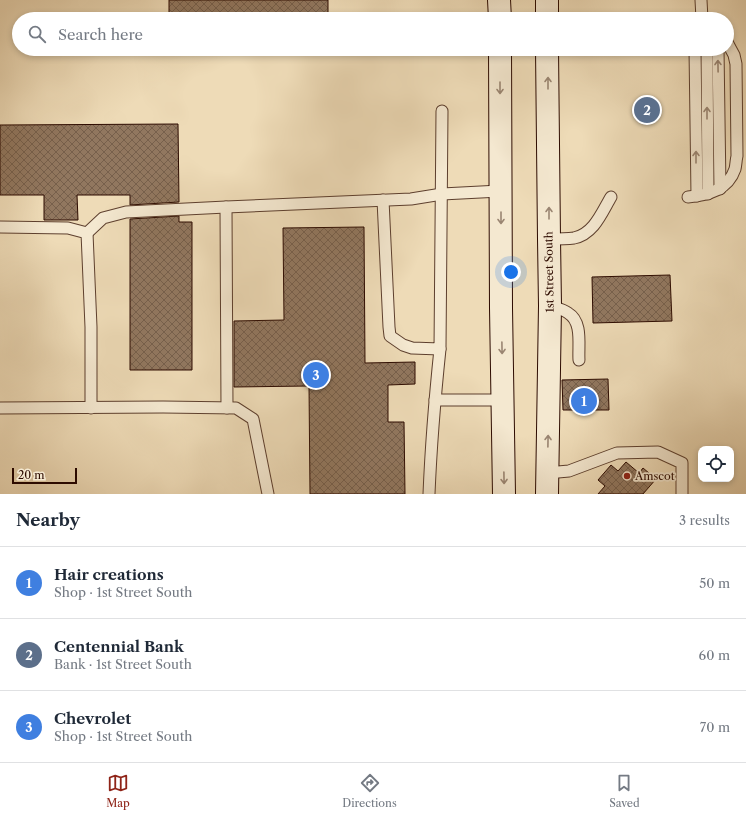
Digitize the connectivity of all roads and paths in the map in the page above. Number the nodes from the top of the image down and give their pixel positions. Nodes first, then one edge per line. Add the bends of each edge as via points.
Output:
1 (499, 0) edge
2 (547, 0) edge
3 (701, 0) edge
4 (500, 12) edge
5 (547, 12) edge
6 (702, 12) edge
7 (734, 55) edge
8 (500, 56) edge
9 (547, 56) edge
10 (695, 56) edge
11 (707, 56) edge
12 (718, 56) edge
13 (442, 111) dead end
14 (720, 189) junction
15 (500, 191) junction
16 (442, 194) junction
17 (708, 194) junction
18 (611, 197) dead end
19 (383, 200) junction
20 (226, 207) junction
21 (0, 227) edge
22 (87, 233) junction
23 (549, 239) junction
24 (550, 306) junction
25 (440, 349) junction
26 (579, 360) dead end
27 (435, 400) junction
28 (502, 400) junction
29 (0, 408) edge
30 (91, 408) junction
31 (227, 408) junction
32 (547, 483) edge
33 (268, 494) edge
34 (429, 494) edge
35 (504, 494) edge
36 (682, 494) edge

1 - 4 main road
2 - 5 main road
3 - 6 lane
7 - 14 lane via 737,156 735,169
8 -> 15 main road
23 -> 9 main road, 1st Street South
17 -> 10 lane via 692,196
17 -> 11 lane
14 -> 12 lane
13 - 16 lane
14 - 17 lane
15 - 16 lane
15 -> 28 main road
16 - 19 lane
16 - 25 lane
18 - 23 lane via 591,229 571,238
19 - 20 lane
19 - 25 lane via 390,336 412,348
20 - 22 lane via 126,212 103,218
20 - 31 lane
21 - 22 lane via 68,228
22 - 30 lane
23 - 24 main road, 1st Street South
24 - 26 lane via 568,312 577,323
32 -> 24 main road, 1st Street South
25 - 27 lane
27 - 28 lane
27 - 34 lane
28 -> 35 main road
29 - 30 lane
30 - 31 lane
31 - 33 lane via 236,408 253,419
32 - 36 lane via 569,471 617,453 658,452 682,463

